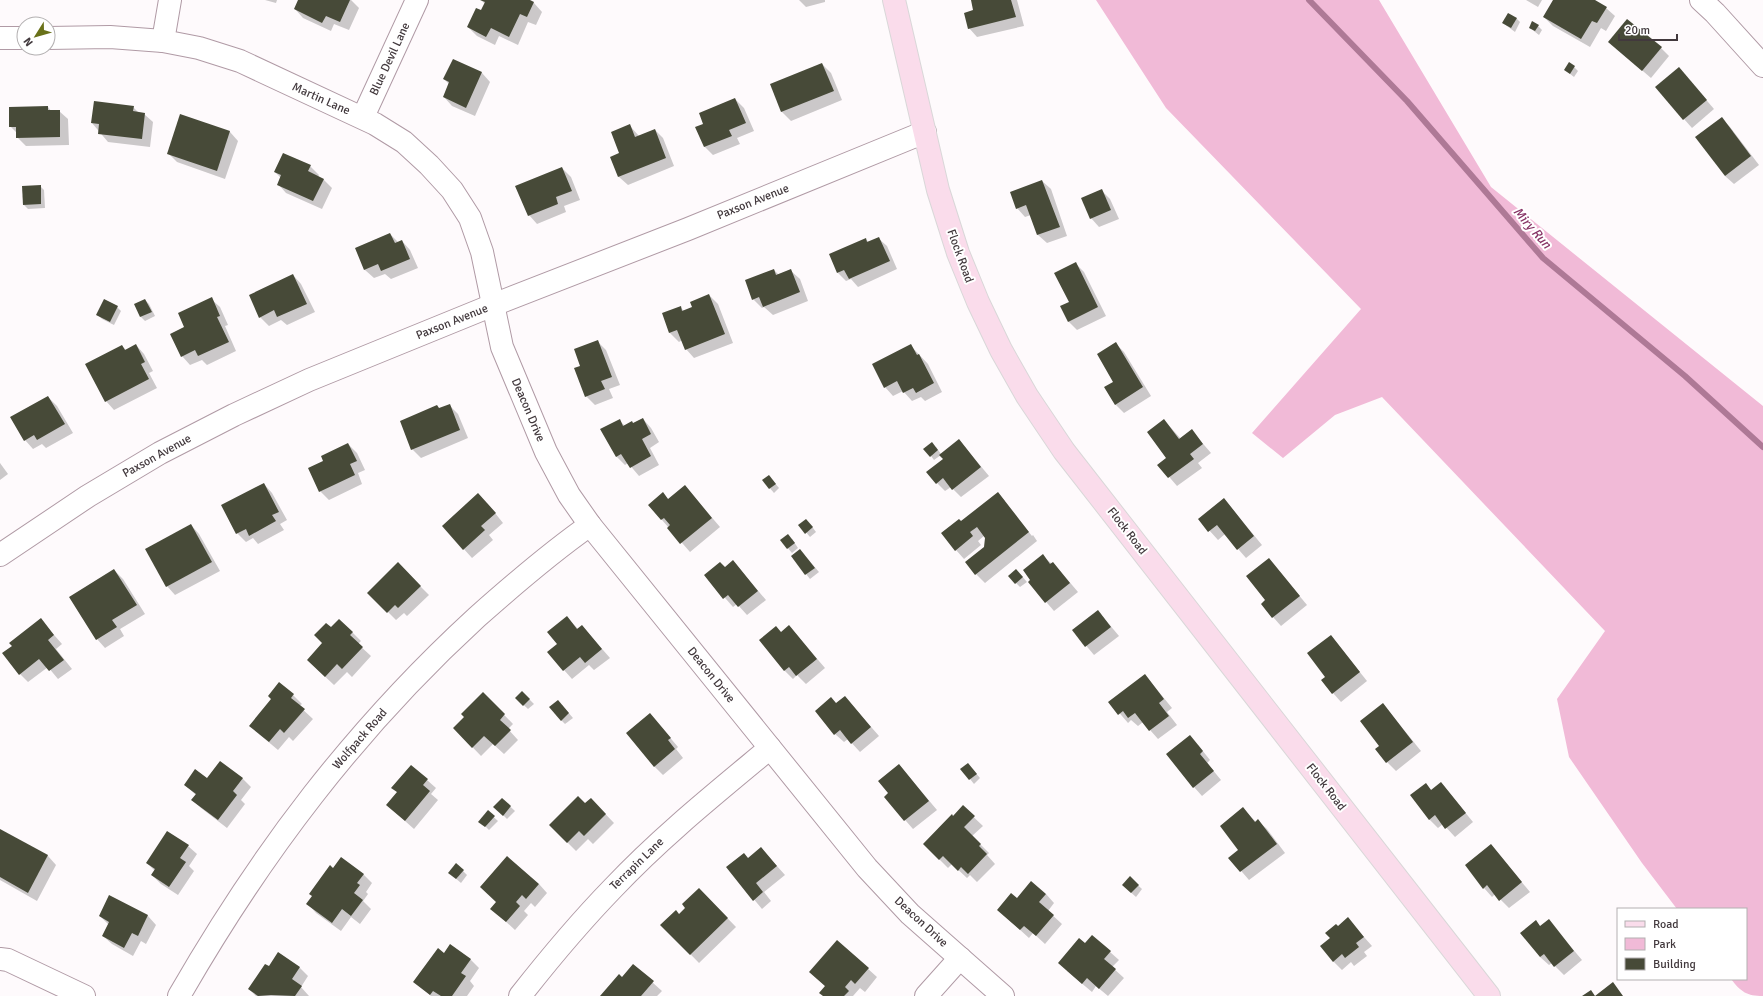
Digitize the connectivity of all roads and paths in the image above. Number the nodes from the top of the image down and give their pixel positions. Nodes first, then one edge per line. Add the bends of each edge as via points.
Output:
1 (170, 0) edge
2 (417, 0) edge
3 (894, 0) edge
4 (1701, 0) edge
5 (0, 38) edge
6 (16, 38) edge
7 (56, 38) edge
8 (163, 41) junction
9 (1763, 66) edge
10 (363, 118) junction
11 (925, 132) junction
12 (492, 305) junction
13 (590, 525) junction
14 (0, 555) edge
15 (770, 748) junction
16 (960, 958) junction
17 (0, 959) edge
18 (84, 996) edge
19 (179, 996) edge
20 (520, 996) edge
21 (926, 996) edge
22 (1003, 996) edge
23 (1489, 996) edge

1 - 8 street
2 - 10 street, Blue Devil Lane
3 - 11 main road, Flock Road
4 - 9 street
5 - 6 street
7 - 8 street, Martin Lane via 118,37
8 - 10 street, Martin Lane via 199,48 240,62
10 - 12 street, Martin Lane via 404,142 452,190 470,218 482,252
11 - 12 street, Paxson Avenue via 688,229
11 - 23 main road, Flock Road via 938,190 958,253 1001,350 1027,396 1064,451
12 - 13 street, Deacon Drive via 502,347 546,452 569,495
12 - 14 street, Paxson Avenue via 309,380 234,415 160,453 88,496
13 - 15 street, Deacon Drive
13 - 19 street, Wolfpack Road via 508,589 450,642 344,755 295,816 250,880
15 - 16 street, Deacon Drive via 867,868 910,914
15 - 20 street, Terrapin Lane via 674,829 613,887
16 - 21 street
16 - 22 street, Deacon Drive
17 - 18 street via 8,960

